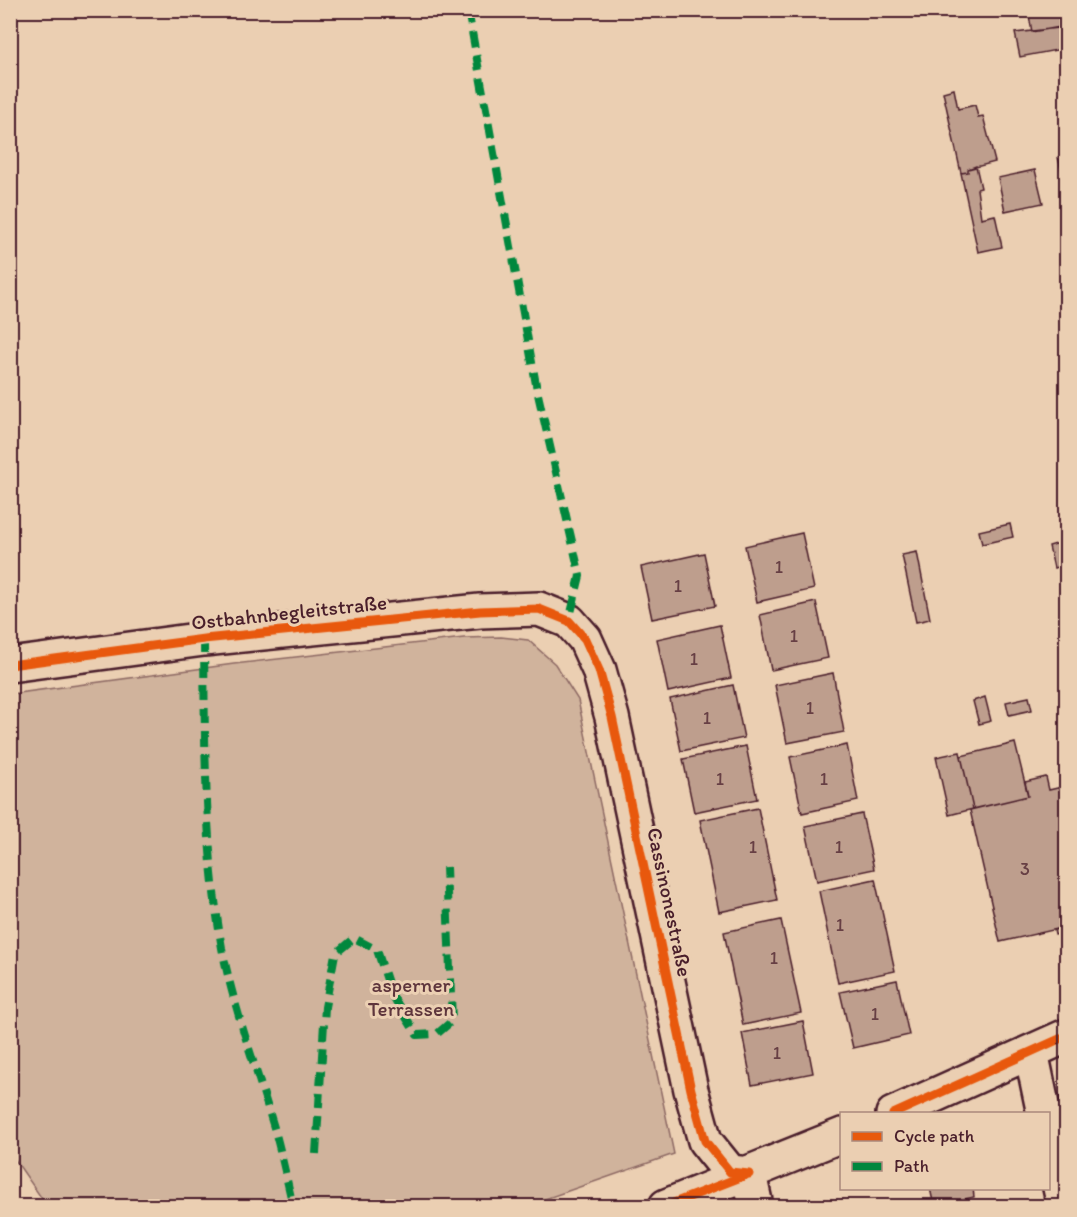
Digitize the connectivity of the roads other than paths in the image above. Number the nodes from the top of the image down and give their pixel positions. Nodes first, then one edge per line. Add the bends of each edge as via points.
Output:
1 (569, 621) joint
2 (10, 665) edge
3 (1066, 1036) edge
4 (1031, 1052) junction
5 (894, 1112) edge
6 (1044, 1112) edge
7 (840, 1137) edge
8 (1050, 1142) edge
9 (748, 1174) junction
10 (666, 1206) edge
11 (756, 1206) edge
12 (1064, 1206) edge

1 - 2 street, Ostbahnbegleitstraße via 539,609 480,611 204,639
1 - 9 street, Cassinonestraße via 585,639 599,670 612,717 705,1141 730,1172
3 - 4 street
4 - 5 street
4 - 6 street
7 - 9 street
8 - 12 street
9 - 10 street
9 - 11 street

